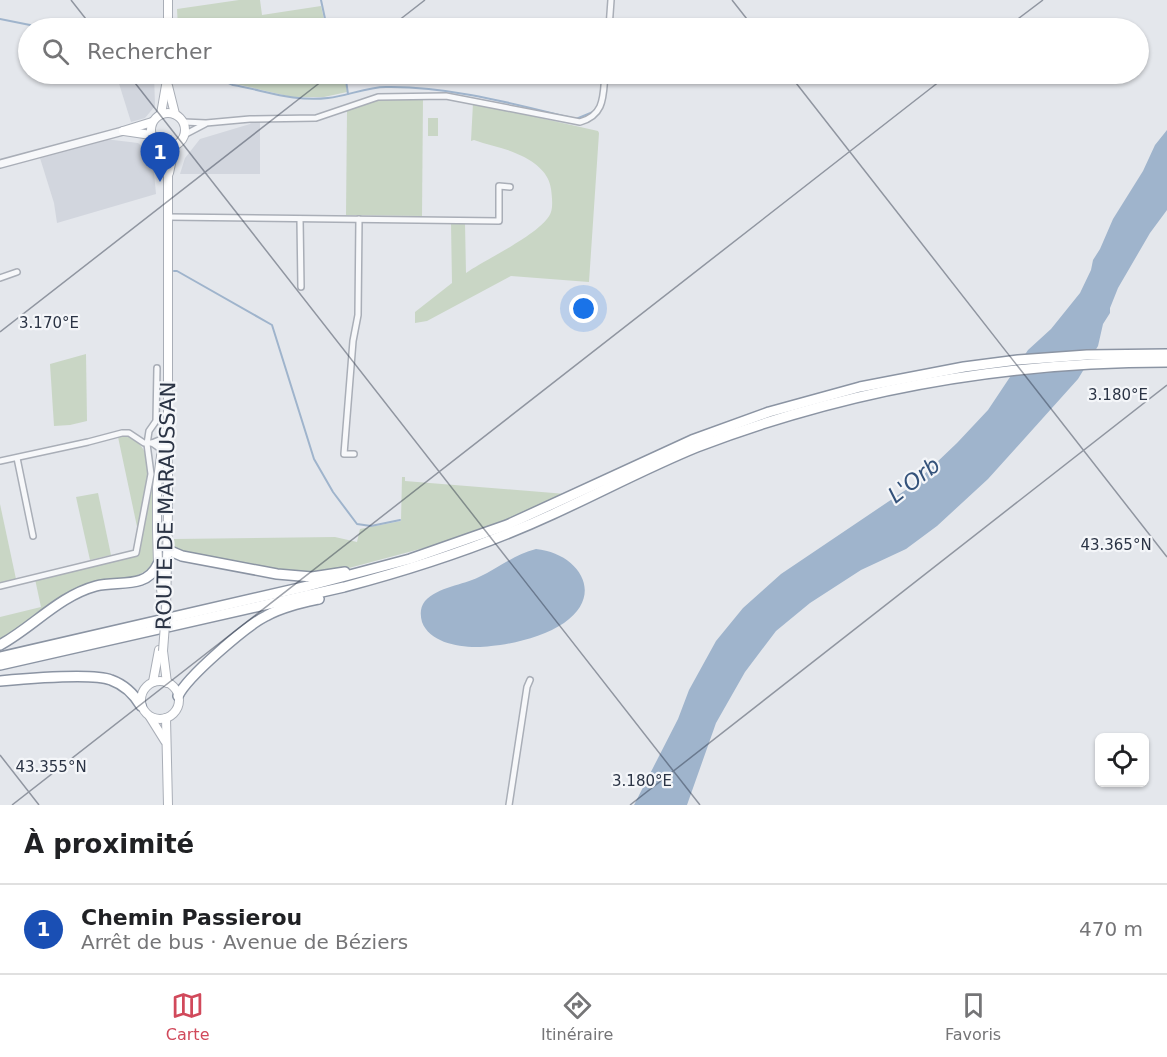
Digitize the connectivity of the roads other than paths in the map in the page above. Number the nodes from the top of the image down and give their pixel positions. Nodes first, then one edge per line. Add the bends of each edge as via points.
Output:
1 (168, 0) edge
2 (611, 0) edge
3 (168, 18) edge
4 (610, 18) edge
5 (167, 84) edge
6 (169, 84) edge
7 (604, 84) edge
8 (161, 114) junction
9 (175, 114) junction
10 (152, 122) junction
11 (184, 122) junction
12 (206, 123) junction
13 (123, 131) junction
14 (151, 135) junction
15 (184, 135) junction
16 (162, 146) junction
17 (175, 146) junction
18 (0, 164) edge
19 (168, 177) junction
20 (510, 187) dead end
21 (168, 217) junction
22 (300, 219) junction
23 (358, 219) junction
24 (17, 272) dead end
25 (0, 278) edge
26 (301, 287) dead end
27 (1167, 354) edge
28 (1121, 358) junction
29 (168, 362) junction
30 (1167, 362) edge
31 (157, 368) dead end
32 (985, 369) junction
33 (164, 438) junction
34 (150, 444) junction
35 (162, 450) junction
36 (354, 454) dead end
37 (17, 458) junction
38 (0, 461) edge
39 (33, 536) dead end
40 (168, 550) junction
41 (158, 564) junction
42 (394, 564) junction
43 (391, 574) junction
44 (0, 586) edge
45 (164, 611) junction
46 (0, 645) edge
47 (161, 650) junction
48 (0, 657) edge
49 (0, 665) edge
50 (530, 680) dead end
51 (0, 681) edge
52 (153, 682) junction
53 (167, 682) junction
54 (178, 696) junction
55 (141, 706) junction
56 (150, 717) junction
57 (166, 718) junction
58 (165, 741) junction
59 (168, 805) edge
60 (509, 805) edge

1 - 3 main road
2 - 4 street
5 - 8 main road
6 - 9 main road
7 - 12 street via 602,105 596,115 580,122 446,96 378,97 316,118
8 - 9 main road
8 - 10 main road
9 - 11 main road
10 - 13 main road
10 - 14 main road
11 - 12 street
11 - 15 main road
12 - 15 street
13 - 14 main road
13 - 18 street
14 - 16 main road
15 - 17 main road
16 - 17 main road
16 - 19 main road
17 - 19 main road
19 - 21 main road
20 - 23 street via 499,186 499,221
21 - 22 street
21 - 29 main road
22 - 23 street
22 - 26 street
23 - 36 street via 358,315 344,454
24 - 25 street
27 - 28 highway
28 - 30 highway
28 - 32 highway via 1053,358
29 - 33 main road, ROUTE DE MARAUSSAN
29 - 40 main road, ROUTE DE MARAUSSAN
31 - 34 street via 156,421 148,431
32 - 42 highway via 860,387 751,418 647,459 507,525
32 - 43 highway via 773,420 662,462 496,538
33 - 34 street
33 - 35 main road, ROUTE DE MARAUSSAN
34 - 35 street
34 - 37 street via 122,433
34 - 44 street via 151,474 136,553
35 - 41 main road, ROUTE DE MARAUSSAN via 157,487
37 - 38 street
37 - 39 street
40 - 42 highway via 182,556 304,577
40 - 45 main road, ROUTE DE MARAUSSAN
41 - 45 main road, ROUTE DE MARAUSSAN
41 - 46 highway via 148,578 139,582 98,585 78,592
42 - 48 highway
43 - 49 highway
43 - 54 highway via 380,583 297,604 259,620 201,668
45 - 47 main road, ROUTE DE MARAUSSAN, bridge
47 - 52 main road, ROUTE DE MARAUSSAN
47 - 53 main road, ROUTE DE MARAUSSAN
50 - 60 street
51 - 55 highway via 108,678 134,694
52 - 53 main road
52 - 55 main road via 141,694
53 - 54 main road
54 - 57 main road via 174,712
55 - 56 main road
56 - 57 main road
56 - 58 main road
57 - 58 main road
58 - 59 main road

